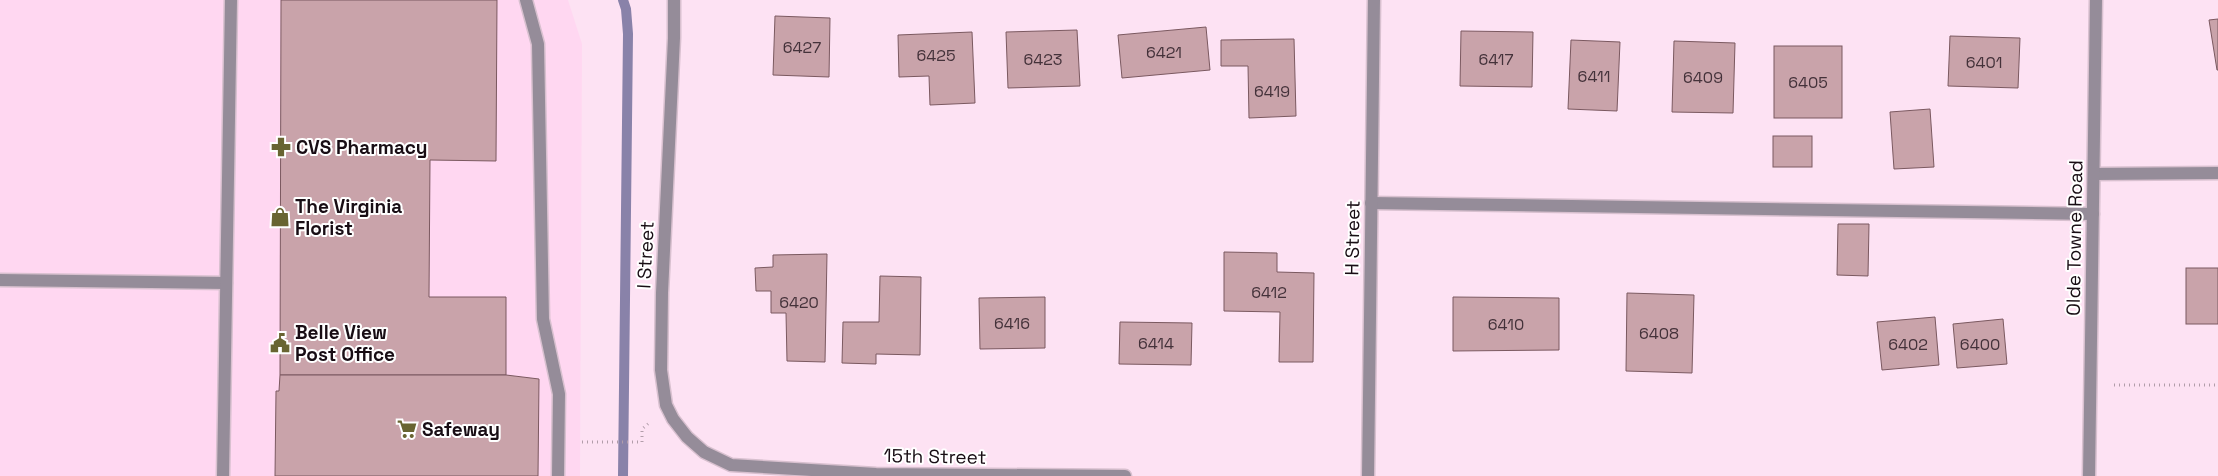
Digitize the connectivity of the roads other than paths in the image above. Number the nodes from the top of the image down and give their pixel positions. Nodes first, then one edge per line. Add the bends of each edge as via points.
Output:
1 (231, 0) edge
2 (526, 0) edge
3 (674, 0) edge
4 (1374, 0) edge
5 (2096, 0) edge
6 (2218, 173) edge
7 (2094, 174) junction
8 (1371, 204) junction
9 (2093, 214) junction
10 (0, 280) edge
11 (226, 282) junction
12 (746, 466) joint
13 (223, 476) edge
14 (558, 476) edge
15 (1125, 476) edge
16 (1368, 476) edge
17 (2089, 476) edge

1 - 11 street
2 - 14 street via 538,44 543,319 559,394
3 - 12 street, I Street via 662,293 661,370 666,405 687,437 704,452 732,465
4 - 8 street, H Street
5 - 7 street, Olde Towne Road
6 - 7 street
7 - 9 street, Olde Towne Road
8 - 9 street
8 - 16 street, H Street
9 - 17 street, Olde Towne Road
10 - 11 street
11 - 13 street
12 - 15 street, 15th Street via 876,474

